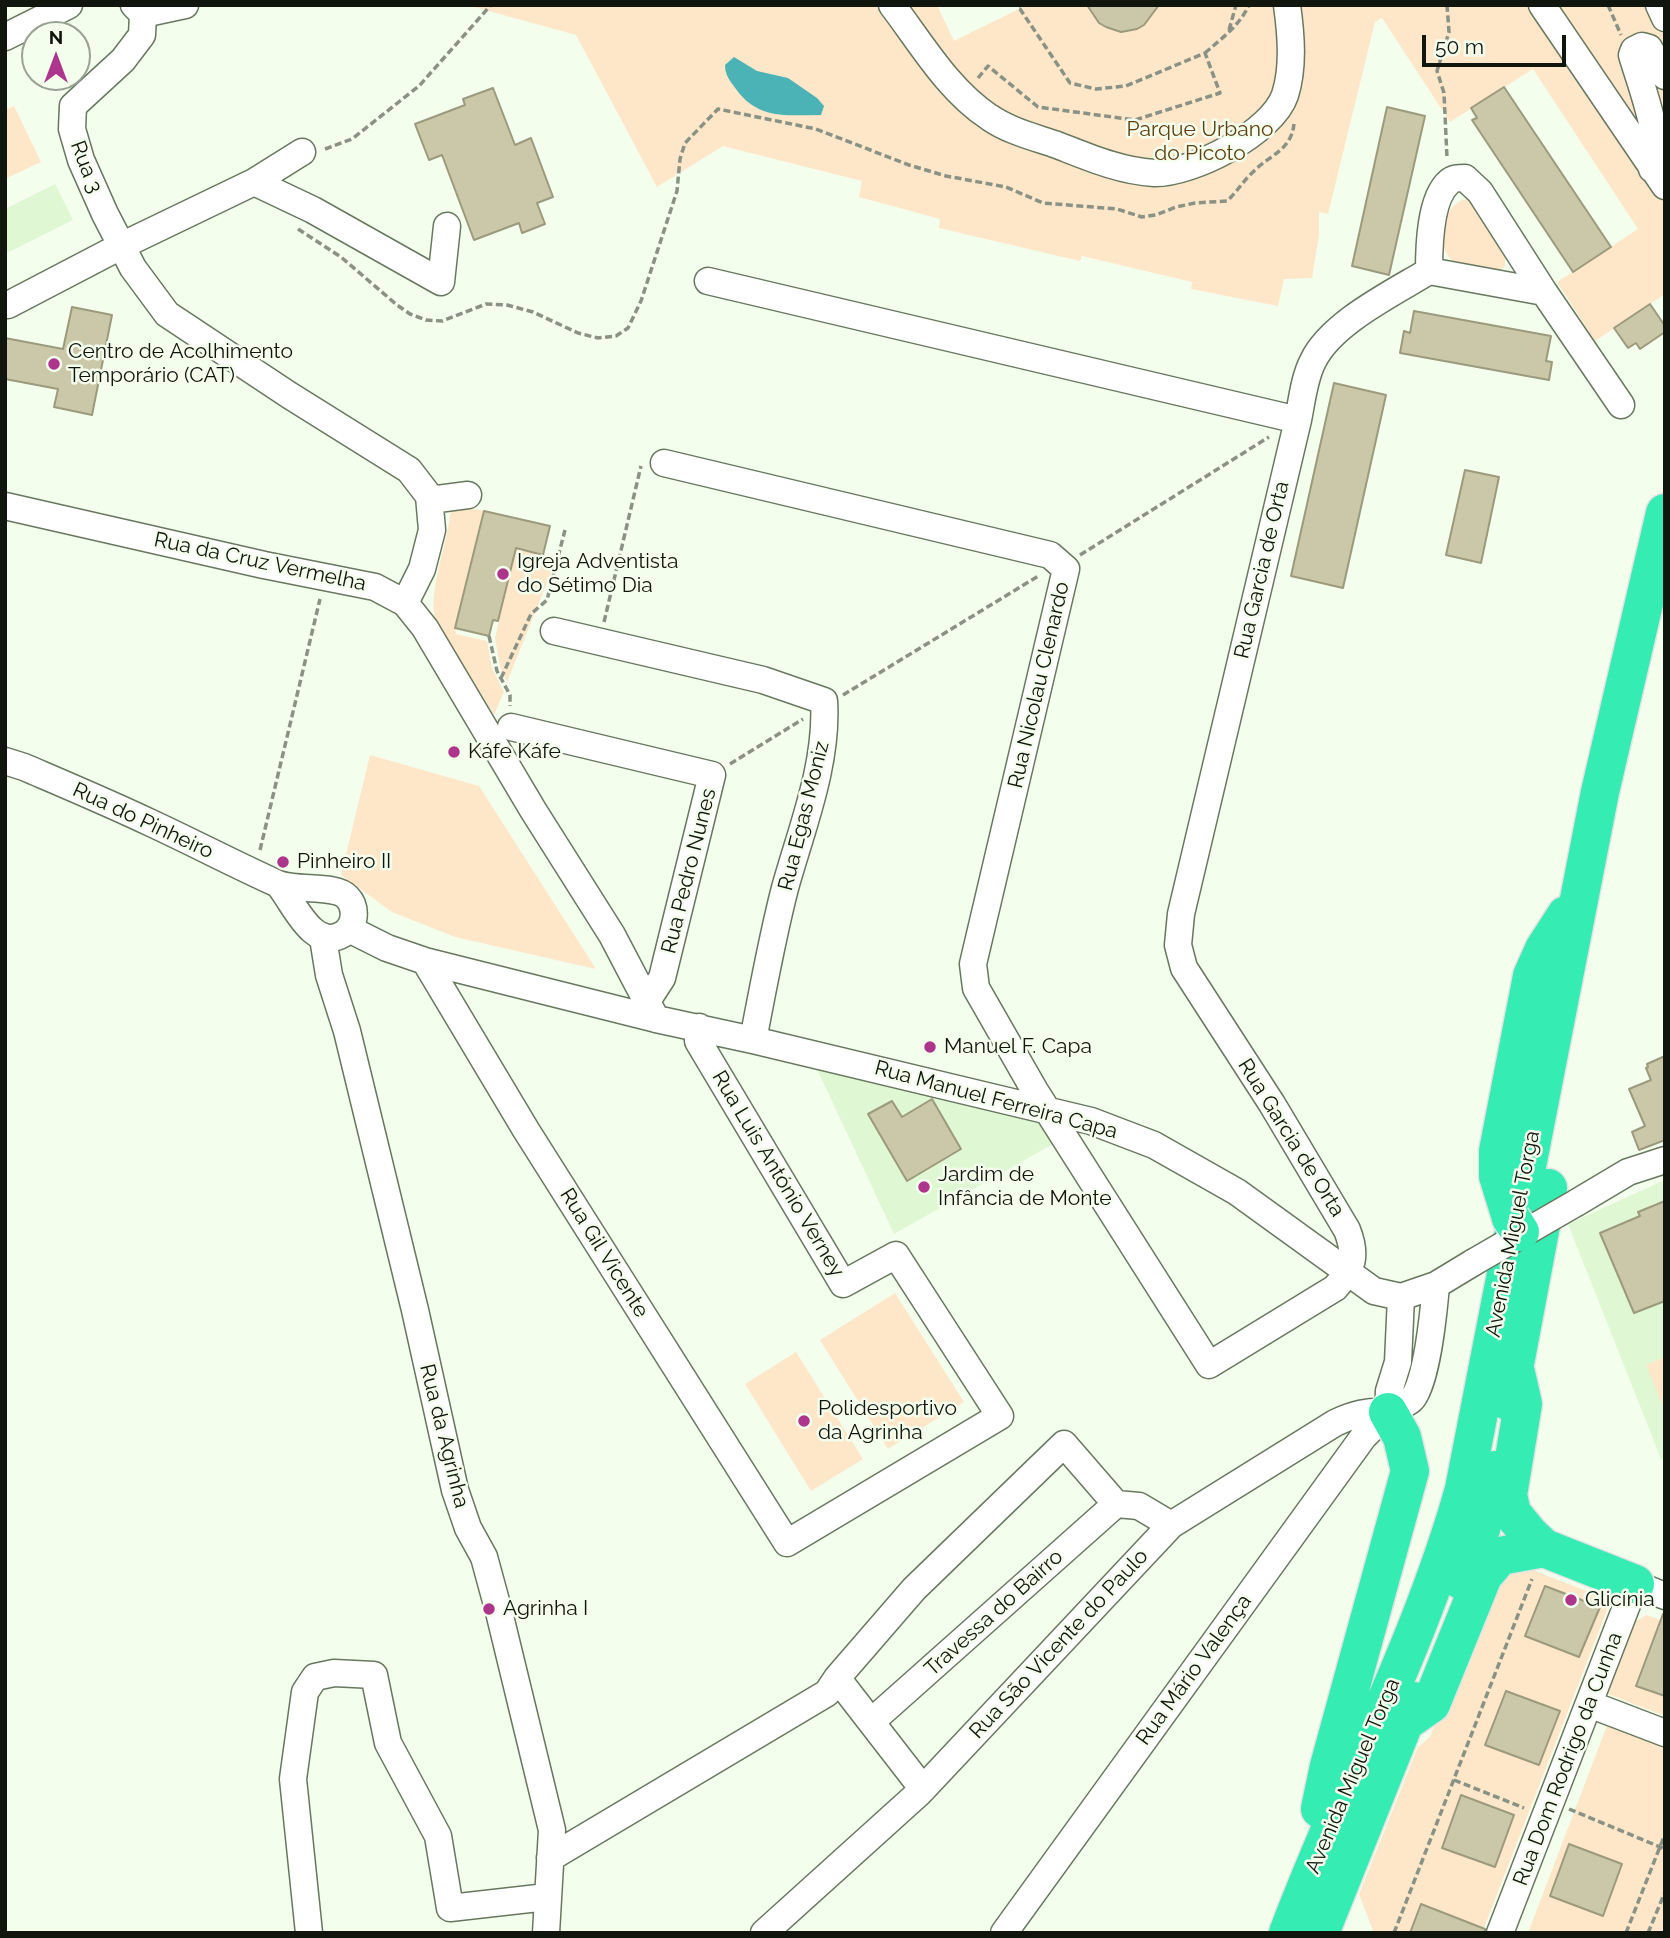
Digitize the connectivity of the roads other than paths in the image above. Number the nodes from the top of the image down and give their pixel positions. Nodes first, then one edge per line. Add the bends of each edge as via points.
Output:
1 (69, 5) edge
2 (185, 5) edge
3 (892, 5) edge
4 (1287, 5) edge
5 (1542, 5) edge
6 (1659, 5) edge
7 (139, 10) edge
8 (1665, 18) edge
9 (5, 37) edge
10 (1665, 76) edge
11 (302, 152) road end
12 (1658, 177) edge
13 (254, 182) junction
14 (447, 226) dead end
15 (127, 257) junction
16 (1429, 271) junction
17 (708, 281) dead end
18 (1544, 292) junction
19 (8, 305) dead end
20 (1621, 405) dead end
21 (1298, 420) junction
22 (664, 463) road end
23 (468, 495) dead end
24 (430, 500) junction
25 (5, 506) edge
26 (1665, 513) edge
27 (405, 603) junction
28 (1665, 628) edge
29 (554, 631) dead end
30 (510, 718) road end
31 (5, 761) edge
32 (279, 885) junction
33 (319, 890) junction
34 (1579, 897) junction
35 (349, 929) junction
36 (314, 930) junction
37 (425, 961) junction
38 (652, 1010) junction
39 (699, 1027) junction
40 (753, 1040) junction
41 (1048, 1110) junction
42 (1665, 1160) edge
43 (1517, 1228) junction
44 (1350, 1273) junction
45 (1436, 1285) junction
46 (1401, 1297) junction
47 (1516, 1357) junction
48 (1388, 1412) junction
49 (1000, 1416) joint
50 (1116, 1504) junction
51 (1171, 1525) junction
52 (1541, 1558) junction
53 (1650, 1590) edge
54 (837, 1678) junction
55 (1589, 1704) junction
56 (1405, 1721) junction
57 (871, 1723) junction
58 (1665, 1733) edge
59 (923, 1789) junction
60 (550, 1858) junction
61 (547, 1897) junction
62 (1301, 1897) junction
63 (451, 1920) edge
64 (309, 1933) edge
65 (546, 1933) edge
66 (764, 1933) edge
67 (1004, 1933) edge
68 (1272, 1933) edge
69 (1288, 1933) edge
70 (1320, 1933) edge
71 (1500, 1933) edge

1 - 9 street
2 - 7 street
3 - 4 street via 963,96 988,117 1101,162 1157,173 1204,163 1274,113 1284,97 1290,64
5 - 12 street
6 - 8 street
7 - 15 street, Rua 3 via 142,35 123,60 73,106 72,129 80,160
10 - 12 street via 1647,47 1638,47 1632,55 1656,139
11 - 13 street
13 - 14 street via 441,282
13 - 15 street
15 - 19 street
15 - 24 street via 167,314 409,470
16 - 18 street
16 - 18 street via 1432,226 1441,193 1448,183 1465,178 1480,191
16 - 21 street, Rua Garcia de Orta via 1342,326 1325,342 1312,362
17 - 21 street
18 - 20 street
21 - 44 street, Rua Garcia de Orta via 1181,914 1178,945 1185,968 1348,1230 1353,1245
22 - 41 street, Rua Nicolau Clenardo via 1051,555 1063,566 973,964 975,988
23 - 24 street
24 - 27 street via 432,530 422,569
25 - 27 street, Rua da Cruz Vermelha via 375,587
26 - 34 highway, Avenida Miguel Torga
27 - 38 street, Rua da Cruz Vermelha via 425,628 612,935
28 - 47 highway, Avenida Miguel Torga via 1625,800
29 - 40 street, Rua Egas Moniz via 763,680 824,701 826,728 811,800 785,890
30 - 38 street, Rua Pedro Nunes via 712,775
31 - 32 street, Rua do Pinheiro via 136,816
32 - 33 street, Rua do Pinheiro
32 - 36 street, Rua do Pinheiro
33 - 35 street, Rua do Pinheiro via 338,890 348,897 354,907
33 - 36 street via 306,904
34 - 43 highway via 1544,949 1527,998 1496,1164 1503,1197
34 - 62 highway, Avenida Miguel Torga via 1454,1524 1412,1638
35 - 36 street via 333,938
35 - 37 street, Rua Manuel Ferreira Capa
36 - 60 street, Rua da Agrinha via 350,1044 455,1490 484,1557 499,1612 552,1830
37 - 38 street, Rua Manuel Ferreira Capa
37 - 49 street, Rua Gil Vicente via 533,1142 787,1544
38 - 39 street, Rua Manuel Ferreira Capa
39 - 40 street, Rua Manuel Ferreira Capa
39 - 49 street, Rua Luis António Verney via 698,1041 843,1284 896,1255
40 - 41 street, Rua Manuel Ferreira Capa
41 - 44 street, Rua Manuel Ferreira Capa via 1154,1145 1237,1192
41 - 44 street, Rua Nicolau Clenardo via 1209,1365 1335,1288
42 - 43 street, bridge via 1628,1172 1576,1203
43 - 45 street, bridge
44 - 46 street, Rua Manuel Ferreira Capa via 1374,1291
45 - 46 street
45 - 48 street, Rua Mário Valença via 1420,1387 1411,1400
46 - 48 street via 1398,1362
47 - 52 highway via 1523,1404 1508,1495 1512,1513
47 - 56 highway, Avenida Miguel Torga via 1481,1529
48 - 51 street, Rua São Vicente do Paulo via 1353,1414 1335,1423
48 - 62 highway via 1402,1437 1410,1471 1329,1766
48 - 67 street, Rua Mário Valença via 1364,1436
50 - 51 street via 1139,1507
50 - 54 street via 1064,1444 914,1589
50 - 57 street, Travessa do Bairro
51 - 59 street, Rua São Vicente do Paulo
52 - 53 highway
52 - 56 highway via 1500,1556 1483,1576 1431,1704
53 - 55 street, Rua Dom Rodrigo da Cunha
54 - 57 street
54 - 60 street via 827,1693
55 - 58 street
55 - 71 street, Rua Dom Rodrigo da Cunha
56 - 70 highway, Avenida Miguel Torga
57 - 59 street
59 - 66 street, Rua São Vicente do Paulo
60 - 61 street, Rua da Agrinha
61 - 63 street
61 - 65 street, Rua da Agrinha
62 - 68 street
62 - 69 highway, Avenida Miguel Torga
63 - 64 street via 438,1836 388,1744 374,1675 334,1673 315,1677 305,1692 293,1779

